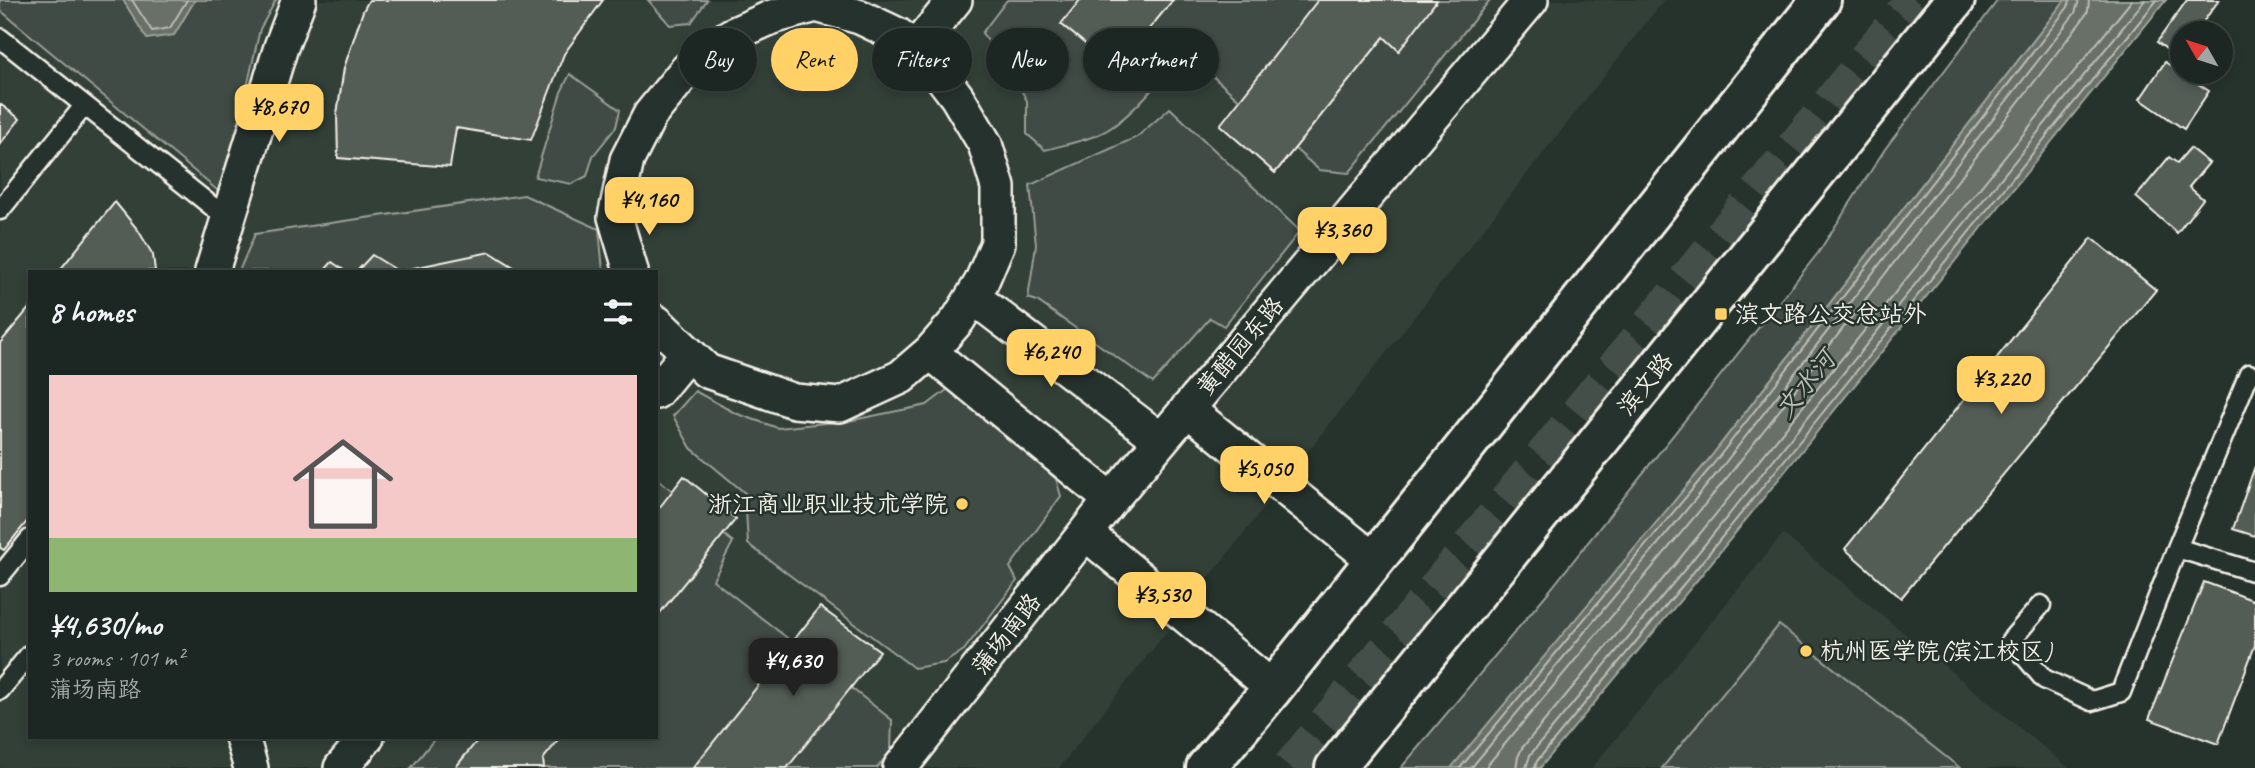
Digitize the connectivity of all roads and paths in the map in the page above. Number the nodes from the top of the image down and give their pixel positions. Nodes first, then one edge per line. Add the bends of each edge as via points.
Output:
1 (299, 0) edge
2 (955, 0) edge
3 (1531, 0) edge
4 (1821, 0) edge
5 (1955, 0) edge
6 (883, 28) edge
7 (932, 28) edge
8 (0, 37) edge
9 (952, 91) edge
10 (84, 106) junction
11 (0, 210) edge
12 (228, 219) junction
13 (212, 270) edge
14 (631, 270) edge
15 (972, 297) junction
16 (658, 324) edge
17 (930, 352) junction
18 (688, 353) junction
19 (2249, 374) dead end
20 (658, 389) edge
21 (1188, 409) junction
22 (1161, 440) junction
23 (1111, 500) junction
24 (1085, 534) junction
25 (28, 541) edge
26 (2177, 548) junction
27 (1374, 560) junction
28 (2255, 572) edge
29 (0, 576) edge
30 (2040, 605) dead end
31 (28, 656) edge
32 (1273, 688) junction
33 (0, 690) edge
34 (243, 739) edge
35 (365, 739) edge
36 (251, 768) edge
37 (341, 768) edge
38 (900, 768) edge
39 (1206, 768) edge
40 (1335, 768) edge

1 - 12 street
2 - 7 street
3 - 21 street, 黄醋园东路
4 - 27 main road
5 - 40 main road, 滨文路
6 - 14 street via 816,5 772,17 705,51 650,115 627,160 615,217
8 - 10 lane
9 - 15 street via 985,144 998,187 998,243
10 - 11 lane
10 - 12 lane
12 - 13 street
15 - 17 street
15 - 22 street
16 - 18 street
17 - 18 street via 901,377 840,405 794,401 747,387 707,372
17 - 23 street
18 - 20 street
19 - 26 lane
21 - 22 street, 黄醋园东路
21 - 27 street
22 - 23 street, 黄醋园东路
23 - 24 street, 蒲场南路
24 - 32 street
24 - 38 street, 蒲场南路
25 - 29 lane
26 - 28 lane
26 - 30 lane via 2121,692 2092,701 2044,679 2011,640
27 - 32 main road
31 - 33 lane
32 - 39 main road
34 - 36 street
35 - 37 street

